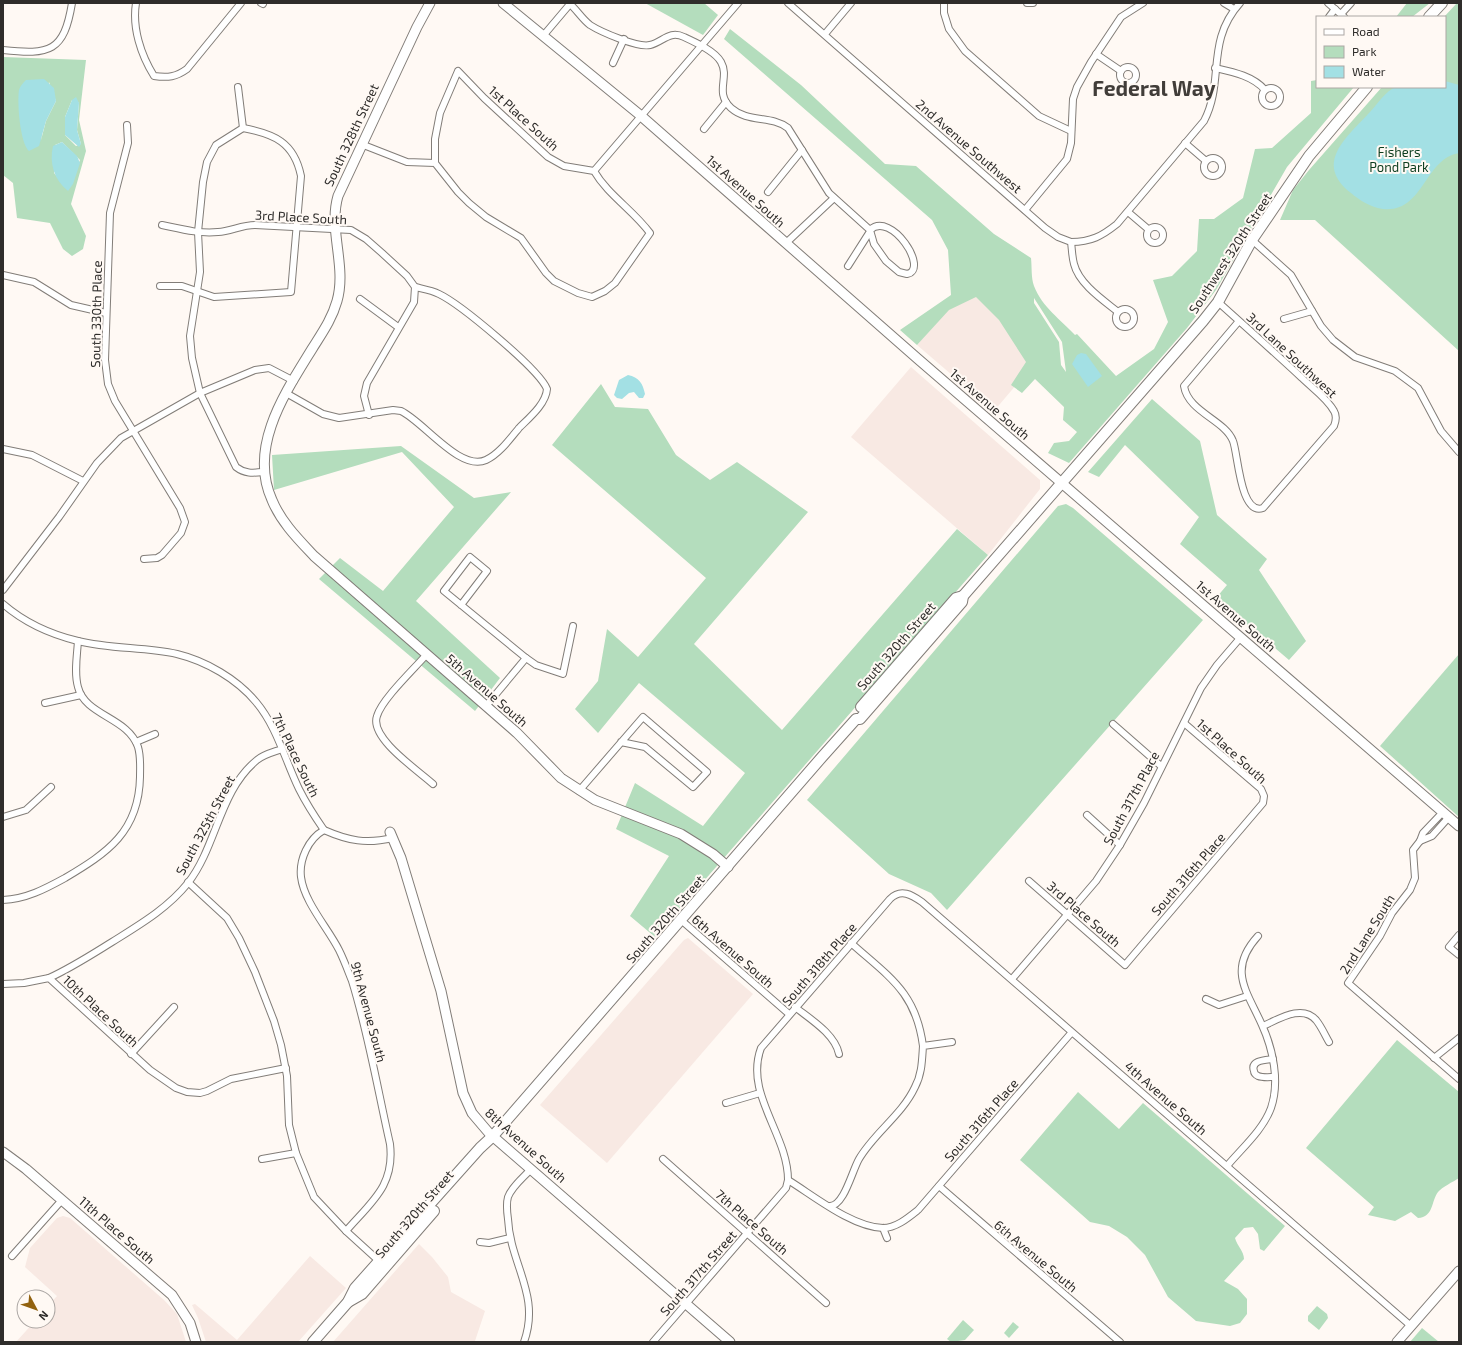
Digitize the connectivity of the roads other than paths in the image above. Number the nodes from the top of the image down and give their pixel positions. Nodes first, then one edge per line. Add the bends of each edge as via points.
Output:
1 (72, 3) edge
2 (136, 3) edge
3 (241, 3) edge
4 (430, 3) edge
5 (503, 3) edge
6 (570, 3) edge
7 (738, 3) edge
8 (788, 3) edge
9 (851, 3) edge
10 (944, 3) edge
11 (1027, 3) edge
12 (1033, 3) edge
13 (1143, 3) edge
14 (1224, 3) edge
15 (1240, 3) edge
16 (1328, 3) edge
17 (1351, 3) edge
18 (1442, 3) edge
19 (1234, 9) junction
20 (1336, 9) junction
21 (1330, 16) edge
22 (1343, 16) edge
23 (1430, 16) edge
24 (824, 34) junction
25 (543, 36) junction
26 (624, 40) junction
27 (700, 46) junction
28 (3, 50) edge
29 (1096, 54) junction
30 (613, 63) dead end
31 (1215, 68) junction
32 (1122, 71) dead end
33 (238, 87) dead end
34 (1366, 88) edge
35 (1265, 90) dead end
36 (726, 102) junction
37 (640, 115) junction
38 (127, 125) dead end
39 (243, 128) junction
40 (704, 129) dead end
41 (1071, 131) junction
42 (1185, 143) junction
43 (361, 144) junction
44 (802, 150) junction
45 (1206, 161) dead end
46 (435, 163) junction
47 (594, 171) junction
48 (768, 192) dead end
49 (834, 198) junction
50 (1025, 210) junction
51 (1128, 212) junction
52 (162, 225) dead end
53 (295, 228) junction
54 (336, 228) junction
55 (1148, 229) dead end
56 (869, 231) junction
57 (198, 232) junction
58 (1252, 240) junction
59 (1071, 242) junction
60 (786, 243) junction
61 (848, 266) dead end
62 (3, 275) edge
63 (160, 286) dead end
64 (415, 287) junction
65 (197, 291) junction
66 (360, 299) dead end
67 (1218, 302) junction
68 (1312, 310) junction
69 (1118, 312) dead end
70 (106, 313) junction
71 (1284, 319) dead end
72 (1239, 321) junction
73 (398, 328) junction
74 (294, 381) junction
75 (200, 393) junction
76 (286, 393) junction
77 (369, 415) junction
78 (133, 430) junction
79 (3, 448) edge
80 (1459, 452) edge
81 (264, 472) junction
82 (83, 481) junction
83 (1061, 482) junction
84 (266, 485) joint
85 (144, 559) dead end
86 (3, 590) edge
87 (3, 604) edge
88 (461, 605) junction
89 (574, 626) dead end
90 (1241, 638) junction
91 (78, 641) junction
92 (427, 654) junction
93 (526, 658) junction
94 (82, 695) junction
95 (45, 703) dead end
96 (486, 706) junction
97 (1184, 723) junction
98 (1113, 724) dead end
99 (155, 734) dead end
100 (136, 742) junction
101 (621, 742) junction
102 (282, 749) junction
103 (1161, 766) junction
104 (433, 784) dead end
105 (51, 787) dead end
106 (579, 791) junction
107 (1264, 796) joint
108 (1087, 815) dead end
109 (1446, 815) junction
110 (3, 817) edge
111 (1459, 826) edge
112 (324, 830) junction
113 (392, 835) joint
114 (1120, 845) junction
115 (728, 867) junction
116 (1029, 881) dead end
117 (188, 882) junction
118 (903, 892) joint
119 (3, 900) edge
120 (1068, 915) junction
121 (681, 920) junction
122 (1258, 936) dead end
123 (1459, 936) edge
124 (851, 944) junction
125 (1459, 955) edge
126 (1125, 965) joint
127 (49, 978) junction
128 (1012, 979) junction
129 (3, 984) edge
130 (1247, 996) junction
131 (1206, 999) dead end
132 (174, 1007) dead end
133 (795, 1007) junction
134 (789, 1014) junction
135 (1263, 1026) junction
136 (1072, 1032) junction
137 (1459, 1038) edge
138 (952, 1042) dead end
139 (1329, 1042) dead end
140 (923, 1046) junction
141 (131, 1054) junction
142 (839, 1054) dead end
143 (1434, 1058) junction
144 (1273, 1059) junction
145 (286, 1068) junction
146 (1275, 1077) junction
147 (1459, 1079) edge
148 (760, 1093) junction
149 (726, 1103) dead end
150 (493, 1136) junction
151 (3, 1152) edge
152 (296, 1153) junction
153 (262, 1158) dead end
154 (663, 1159) dead end
155 (1227, 1166) junction
156 (532, 1169) junction
157 (788, 1180) junction
158 (939, 1186) junction
159 (438, 1196) junction
160 (62, 1200) junction
161 (830, 1206) junction
162 (883, 1228) junction
163 (346, 1231) junction
164 (747, 1233) junction
165 (510, 1238) junction
166 (887, 1238) dead end
167 (480, 1242) dead end
168 (404, 1246) junction
169 (12, 1256) dead end
170 (379, 1261) junction
171 (1459, 1271) edge
172 (351, 1301) junction
173 (687, 1303) junction
174 (826, 1303) dead end
175 (1411, 1326) junction
176 (196, 1342) edge
177 (313, 1342) edge
178 (524, 1342) edge
179 (653, 1342) edge
180 (730, 1342) edge
181 (1120, 1342) edge
182 (1397, 1342) edge

1 - 28 street via 67,30 57,44 44,50
2 - 3 street via 134,22 148,66 154,76 166,78 177,76 187,69
4 - 43 street, South 328th Street
5 - 25 street, 1st Avenue South
6 - 25 street
6 - 26 street via 591,25
7 - 27 street
8 - 24 street, 2nd Avenue Southwest
9 - 24 street
10 - 41 street via 949,29 966,51 1039,116
11 - 12 street
13 - 29 street via 1121,17
14 - 19 street
15 - 19 street
16 - 20 street
17 - 22 street
18 - 23 main road
19 - 31 street via 1220,37
20 - 21 street
20 - 22 street
24 - 50 street, 2nd Avenue Southwest
25 - 37 street, 1st Avenue South
26 - 27 street via 648,46 668,35 676,34
26 - 30 street
27 - 36 street via 722,63 722,94
27 - 37 street
29 - 32 street
29 - 41 street via 1073,99
31 - 35 street via 1248,78
31 - 42 street via 1214,88 1208,114
33 - 39 street
34 - 58 main road, Southwest 320th Street via 1308,156
36 - 40 street
36 - 44 street via 734,111 744,116 785,126
37 - 47 street
37 - 60 street, 1st Avenue South
38 - 70 street, South 330th Place via 128,142 110,213
39 - 53 street via 281,140 298,163 300,176
39 - 57 street via 216,146 207,162
41 - 50 street via 1067,159
42 - 45 street
42 - 51 street
43 - 46 street via 407,162
43 - 54 street, South 328th Street via 338,196 334,210
44 - 48 street
44 - 49 street
46 - 47 street, 1st Place South via 435,139 440,114 458,71 548,157 564,166
46 - 47 street via 458,192 486,217 521,238 554,281 586,296 598,295 615,283 650,233 637,216 600,182
49 - 56 street
49 - 60 street
50 - 59 street, 2nd Avenue Southwest via 1058,237
51 - 55 street
51 - 59 street via 1101,236 1085,242
52 - 57 street, 3rd Place South
53 - 54 street, 3rd Place South
53 - 57 street, 3rd Place South via 242,225 219,232
53 - 65 street via 291,292 214,297
54 - 64 street, 3rd Place South via 351,230 366,239 408,276
54 - 74 street, South 328th Street via 341,278 338,300 328,325
56 - 56 street via 874,227 884,227 900,236 914,261 915,268 912,272 904,274 891,265 877,248
56 - 61 street
57 - 65 street via 200,272
58 - 67 main road, Southwest 320th Street
58 - 68 street via 1291,275
59 - 69 street via 1076,271 1093,291
60 - 83 street, 1st Avenue South
62 - 70 street via 34,282 72,305
63 - 65 street via 182,286
64 - 73 street via 414,302
64 - 77 street via 432,291 453,302 533,369 547,389 544,399 511,438 481,462 471,461 446,447 403,412 393,410
65 - 75 street via 190,336
66 - 73 street
67 - 72 street, 3rd Lane Southwest
67 - 83 main road, Southwest 320th Street
68 - 71 street
68 - 80 street via 1327,333 1345,350 1365,362 1395,371 1418,388 1441,431
70 - 78 street, South 330th Place via 105,360 108,384
72 - 72 street, 3rd Lane Southwest via 1184,386 1187,397 1232,438 1248,502 1257,509 1263,508 1330,430 1336,419 1330,405
73 - 77 street via 367,383 364,396
74 - 75 street via 275,370 261,368
74 - 76 street, South 328th Street
75 - 78 street
75 - 81 street via 236,467 250,473
76 - 77 street via 314,410 331,416 348,418
76 - 81 street, South 328th Street via 270,424
78 - 82 street via 108,450
78 - 85 street, South 330th Place via 185,518 183,530 162,556
79 - 82 street via 32,455
81 - 84 street, South 328th Street
82 - 86 street
83 - 90 street, 1st Avenue South
83 - 115 main road, South 320th Street via 963,596 956,598 857,712 856,719
84 - 92 street, 5th Avenue South via 278,512 308,550
87 - 91 street, 7th Place South via 34,626
88 - 88 street via 444,591 470,557 487,571
88 - 93 street
89 - 93 street via 563,674 536,665
90 - 97 street, South 317th Place via 1205,682
90 - 109 street, 1st Avenue South
91 - 94 street via 77,682
91 - 102 street, 7th Place South via 176,654 217,671 255,702 271,724
92 - 96 street, 5th Avenue South
92 - 104 street via 384,704 376,717 376,725 378,733 398,754
93 - 96 street
94 - 95 street
94 - 100 street via 97,710 124,727
96 - 106 street, 5th Avenue South via 556,773
97 - 103 street, South 317th Place
97 - 107 street, 1st Place South via 1261,789
98 - 103 street
99 - 100 street
100 - 119 street via 140,760 137,802 126,830 115,844 44,890 24,897
101 - 101 street via 643,717 707,772 693,787 645,747
101 - 106 street
102 - 112 street, 7th Place South via 299,790
102 - 117 street, South 325th Street via 258,760 243,775 228,800 208,848
103 - 114 street, South 317th Place
105 - 110 street via 26,810
106 - 115 street, 5th Avenue South via 595,800 681,834 708,850
107 - 126 street, South 316th Place via 1263,803
108 - 114 street
109 - 111 street, 1st Avenue South
109 - 143 street, 2nd Lane South via 1432,836 1420,841 1412,850 1415,878 1410,890 1392,913 1380,936 1348,983
112 - 113 street via 355,841 366,842
112 - 163 street, 9th Avenue South via 315,837 307,849 301,879 313,907 339,950 351,980 390,1144 391,1168 385,1184
113 - 150 street, 8th Avenue South via 441,991 466,1100 476,1119
114 - 120 street, South 317th Place via 1096,881
115 - 121 main road, South 320th Street
116 - 120 street, 3rd Place South
117 - 127 street, South 325th Street via 156,914 78,963
117 - 145 street via 233,926 274,1021
118 - 124 street, South 318th Place via 893,896
118 - 128 street, 4th Avenue South via 926,905
120 - 126 street, 3rd Place South
120 - 128 street, South 317th Place
121 - 134 street, 6th Avenue South
121 - 150 main road, South 320th Street
122 - 130 street via 1248,948 1243,960 1242,981
123 - 125 street via 1449,947
124 - 133 street, South 318th Place
124 - 140 street via 890,977 904,993 918,1018
127 - 129 street, 10th Place South
127 - 141 street, 10th Place South
128 - 136 street, 4th Avenue South
130 - 131 street via 1219,1005
130 - 135 street
132 - 141 street
133 - 134 street, South 318th Place
133 - 142 street via 832,1039
134 - 148 street, South 318th Place via 765,1041 758,1057 757,1080
135 - 139 street via 1303,1012 1316,1020
135 - 144 street
136 - 155 street, 4th Avenue South
136 - 158 street, South 316th Place
137 - 143 street
138 - 140 street
140 - 161 street via 919,1078 910,1098 863,1152 840,1201
141 - 145 street, 10th Place South via 176,1088 200,1093 231,1079
143 - 147 street, 2nd Lane South
144 - 146 street
144 - 146 street via 1259,1061 1253,1069 1260,1077
145 - 152 street via 287,1114
146 - 155 street via 1274,1099 1270,1113 1258,1131
148 - 149 street
148 - 157 street via 786,1160
150 - 156 street, 8th Avenue South
150 - 159 main road, South 320th Street
150 - 168 main road, South 320th Street via 486,1151
151 - 160 street, 11th Place South via 18,1161
152 - 153 street
152 - 163 street via 314,1197
154 - 164 street, 7th Place South
155 - 175 street, 4th Avenue South
156 - 165 street via 508,1198
156 - 173 street, 8th Avenue South
157 - 161 street
157 - 164 street, South 317th Street via 786,1188
158 - 162 street, South 316th Place via 910,1217 896,1225
158 - 181 street, 6th Avenue South
159 - 168 main road via 404,1239
159 - 170 main road, South 320th Street
160 - 169 street
160 - 176 street, 11th Place South via 172,1295 190,1323
161 - 162 street via 863,1224
162 - 166 street
163 - 170 street
164 - 173 street, South 317th Street
164 - 174 street, 7th Place South
165 - 167 street via 489,1243
165 - 178 street via 526,1283 530,1310
168 - 172 main road, South 320th Street via 362,1294
170 - 172 main road, South 320th Street via 355,1288
171 - 175 street
172 - 177 main road, South 320th Street
173 - 179 street, South 317th Street
173 - 180 street, 8th Avenue South
175 - 182 street

